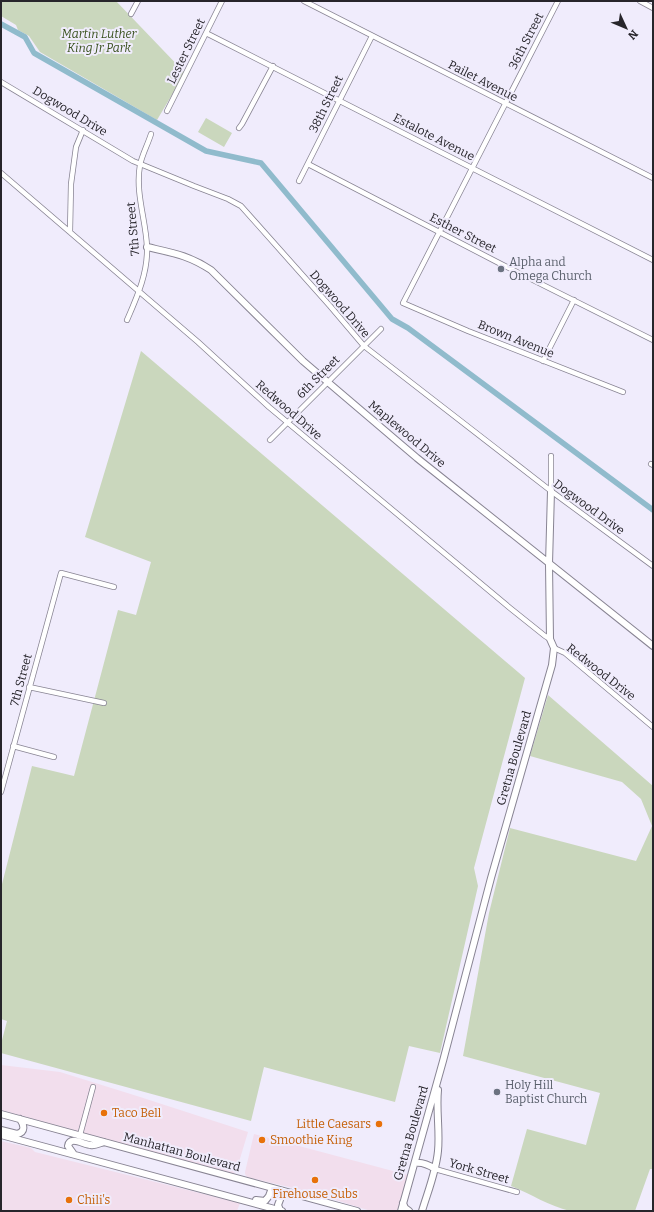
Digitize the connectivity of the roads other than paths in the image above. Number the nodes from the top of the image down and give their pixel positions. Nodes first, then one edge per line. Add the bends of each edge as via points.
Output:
1 (138, 1) edge
2 (222, 1) edge
3 (304, 1) edge
4 (558, 1) edge
5 (640, 1) edge
6 (653, 8) edge
7 (131, 14) dead end
8 (206, 32) junction
9 (372, 36) junction
10 (272, 66) junction
11 (1, 82) edge
12 (339, 100) junction
13 (505, 104) junction
14 (167, 111) dead end
15 (239, 128) dead end
16 (83, 130) junction
17 (151, 134) dead end
18 (141, 164) junction
19 (308, 164) junction
20 (473, 168) junction
21 (1, 173) edge
22 (653, 178) edge
23 (299, 182) dead end
24 (70, 232) junction
25 (439, 232) junction
26 (147, 247) junction
27 (653, 260) edge
28 (139, 292) junction
29 (574, 300) junction
30 (403, 303) joint
31 (127, 320) dead end
32 (381, 329) dead end
33 (653, 340) edge
34 (364, 346) junction
35 (543, 361) junction
36 (328, 382) junction
37 (623, 392) dead end
38 (288, 422) junction
39 (270, 440) dead end
40 (551, 456) dead end
41 (550, 491) junction
42 (549, 564) junction
43 (653, 566) edge
44 (114, 587) dead end
45 (550, 639) junction
46 (653, 646) edge
47 (554, 648) junction
48 (29, 687) junction
49 (104, 703) dead end
50 (653, 727) edge
51 (13, 746) junction
52 (54, 757) dead end
53 (1, 792) edge
54 (443, 1061) junction
55 (93, 1087) dead end
56 (1, 1114) edge
57 (20, 1119) junction
58 (1, 1130) edge
59 (1, 1135) edge
60 (80, 1135) junction
61 (104, 1142) junction
62 (74, 1154) junction
63 (415, 1163) junction
64 (435, 1169) junction
65 (272, 1188) junction
66 (517, 1192) dead end
67 (291, 1193) junction
68 (238, 1199) junction
69 (403, 1203) junction
70 (422, 1210) edge
71 (281, 1211) edge
72 (357, 1211) edge
73 (401, 1211) edge
74 (409, 1211) edge

1 - 7 street
2 - 8 street, Lester Street
3 - 9 street, Pailet Avenue
4 - 13 street, 36th Street
5 - 6 street
8 - 10 street, Estalote Avenue
8 - 14 street, Lester Street
9 - 12 street, 38th Street
9 - 13 street, Pailet Avenue
10 - 12 street, Estalote Avenue
10 - 15 street
11 - 16 street, Dogwood Drive
12 - 19 street, 38th Street
12 - 20 street, Estalote Avenue
13 - 20 street, 36th Street
13 - 22 street, Pailet Avenue
16 - 18 street, Dogwood Drive
16 - 24 street via 76,147 71,184
17 - 18 street, 7th Street
18 - 26 street, 7th Street via 140,204
18 - 34 street, Dogwood Drive via 228,198 241,206
19 - 23 street, 38th Street
19 - 25 street, Esther Street
20 - 25 street, 36th Street
20 - 27 street, Estalote Avenue
21 - 24 street, Redwood Drive
24 - 28 street, Redwood Drive
25 - 29 street, Esther Street
25 - 30 street, 36th Street
26 - 28 street, 7th Street
26 - 36 street, Maplewood Drive via 185,256 211,270 303,361
28 - 31 street, 7th Street
28 - 38 street, Redwood Drive
29 - 33 street, Esther Street
29 - 35 street
30 - 35 street, Brown Avenue
32 - 34 street, 6th Street
34 - 36 street, 6th Street
34 - 41 street, Dogwood Drive
35 - 37 street, Brown Avenue
36 - 38 street, 6th Street
36 - 42 street, Maplewood Drive via 417,458
38 - 39 street, 6th Street
38 - 45 street, Redwood Drive
40 - 41 street
41 - 42 street
41 - 43 street, Dogwood Drive
42 - 45 street
42 - 46 street, Maplewood Drive
44 - 48 street, 7th Street via 61,573
45 - 47 street
47 - 50 street, Redwood Drive via 564,653
47 - 54 street, Gretna Boulevard via 552,665 491,878
48 - 49 street
48 - 51 street, 7th Street
51 - 52 street
51 - 53 street, 7th Street
54 - 63 street, Gretna Boulevard
54 - 64 street, Gretna Boulevard via 437,1102 439,1139
55 - 60 street
56 - 57 street, Manhattan Boulevard
57 - 58 street via 24,1128 20,1133
57 - 60 street, Manhattan Boulevard
59 - 62 street
60 - 61 street, Manhattan Boulevard
61 - 62 street via 92,1146 71,1141 68,1146
61 - 65 street, Manhattan Boulevard
62 - 68 street
63 - 64 street
63 - 69 street, Gretna Boulevard
64 - 66 street, York Street
64 - 70 street, Gretna Boulevard
65 - 67 street, Manhattan Boulevard
65 - 68 street via 265,1201 243,1196
67 - 71 street via 281,1197 278,1205
67 - 72 street, Manhattan Boulevard
68 - 71 street
69 - 73 street, Gretna Boulevard
69 - 74 street

